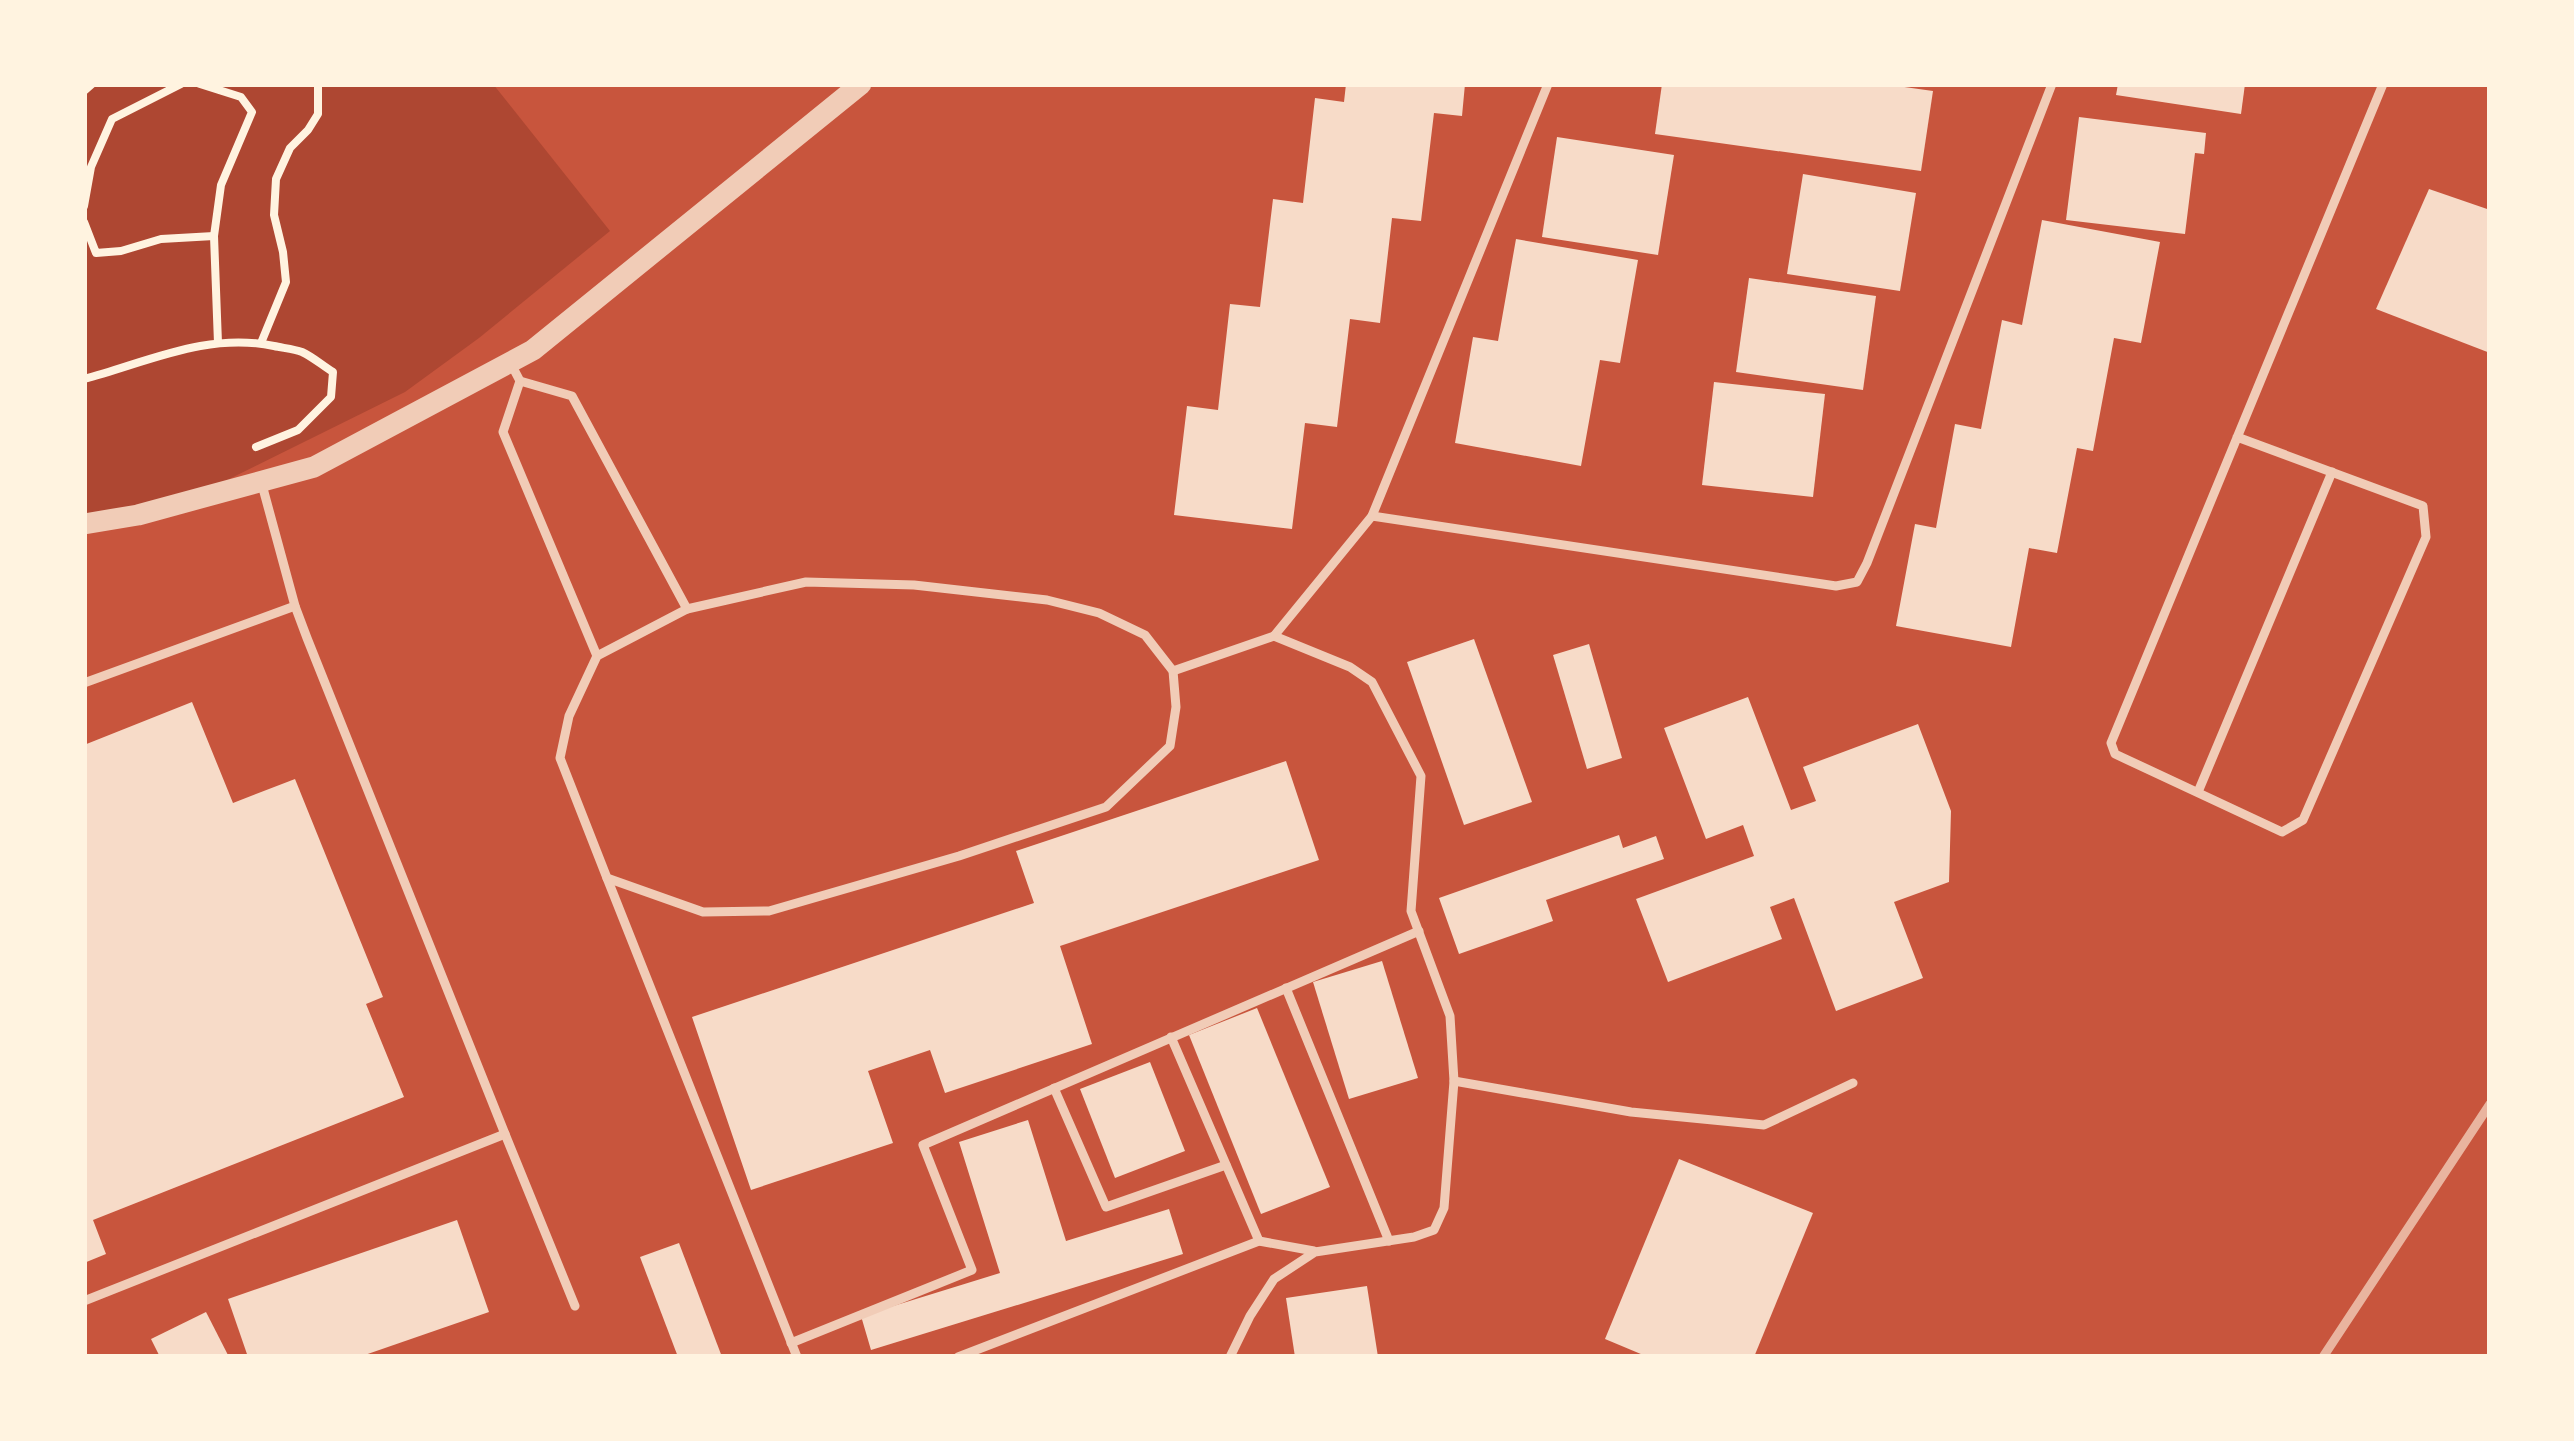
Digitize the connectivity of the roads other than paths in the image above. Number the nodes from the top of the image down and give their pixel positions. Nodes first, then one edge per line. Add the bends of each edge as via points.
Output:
1 (861, 84) edge
2 (1548, 84) edge
3 (2052, 84) edge
4 (2383, 84) edge
5 (515, 372) junction
6 (2237, 436) junction
7 (2332, 472) junction
8 (261, 481) junction
9 (1372, 516) junction
10 (84, 524) edge
11 (295, 607) junction
12 (687, 608) junction
13 (1274, 636) junction
14 (597, 656) junction
15 (1173, 671) junction
16 (84, 683) edge
17 (2198, 792) junction
18 (607, 878) junction
19 (1419, 931) junction
20 (1286, 988) junction
21 (1171, 1037) junction
22 (1454, 1081) junction
23 (1853, 1083) dead end
24 (1054, 1088) junction
25 (505, 1133) junction
26 (1226, 1165) junction
27 (1258, 1240) junction
28 (1389, 1240) junction
29 (1316, 1252) junction
30 (84, 1300) edge
31 (575, 1306) dead end
32 (791, 1343) junction
33 (797, 1357) edge
34 (958, 1357) edge
35 (1230, 1357) edge

1 - 5 street via 532,350
2 - 9 lane
3 - 9 lane via 1857,582 1836,586
4 - 6 lane
5 - 8 street via 314,467
5 - 12 lane via 572,396
5 - 14 lane via 503,432
6 - 7 lane
6 - 17 lane via 2111,742 2115,754
7 - 17 lane
7 - 17 lane via 2422,506 2426,537 2303,820 2282,832
8 - 10 street
8 - 11 lane
9 - 13 lane
11 - 16 lane
11 - 25 lane
12 - 14 lane
12 - 15 lane via 806,582 1046,600 1145,635
13 - 15 lane
13 - 19 lane via 1372,682 1421,776 1411,911
14 - 18 lane via 560,758
15 - 18 lane via 1170,746 1106,808 770,911 703,912
18 - 32 lane
19 - 20 lane
19 - 22 lane via 1450,1016
20 - 21 lane
20 - 28 lane
21 - 24 lane
21 - 26 lane
22 - 23 lane via 1764,1125
22 - 28 lane via 1444,1208 1434,1230
24 - 26 lane via 1106,1207
24 - 32 lane via 923,1144 972,1270
25 - 30 lane
25 - 31 lane
26 - 27 lane
27 - 29 lane
27 - 34 lane
28 - 29 lane
29 - 35 lane via 1274,1279
32 - 33 lane

